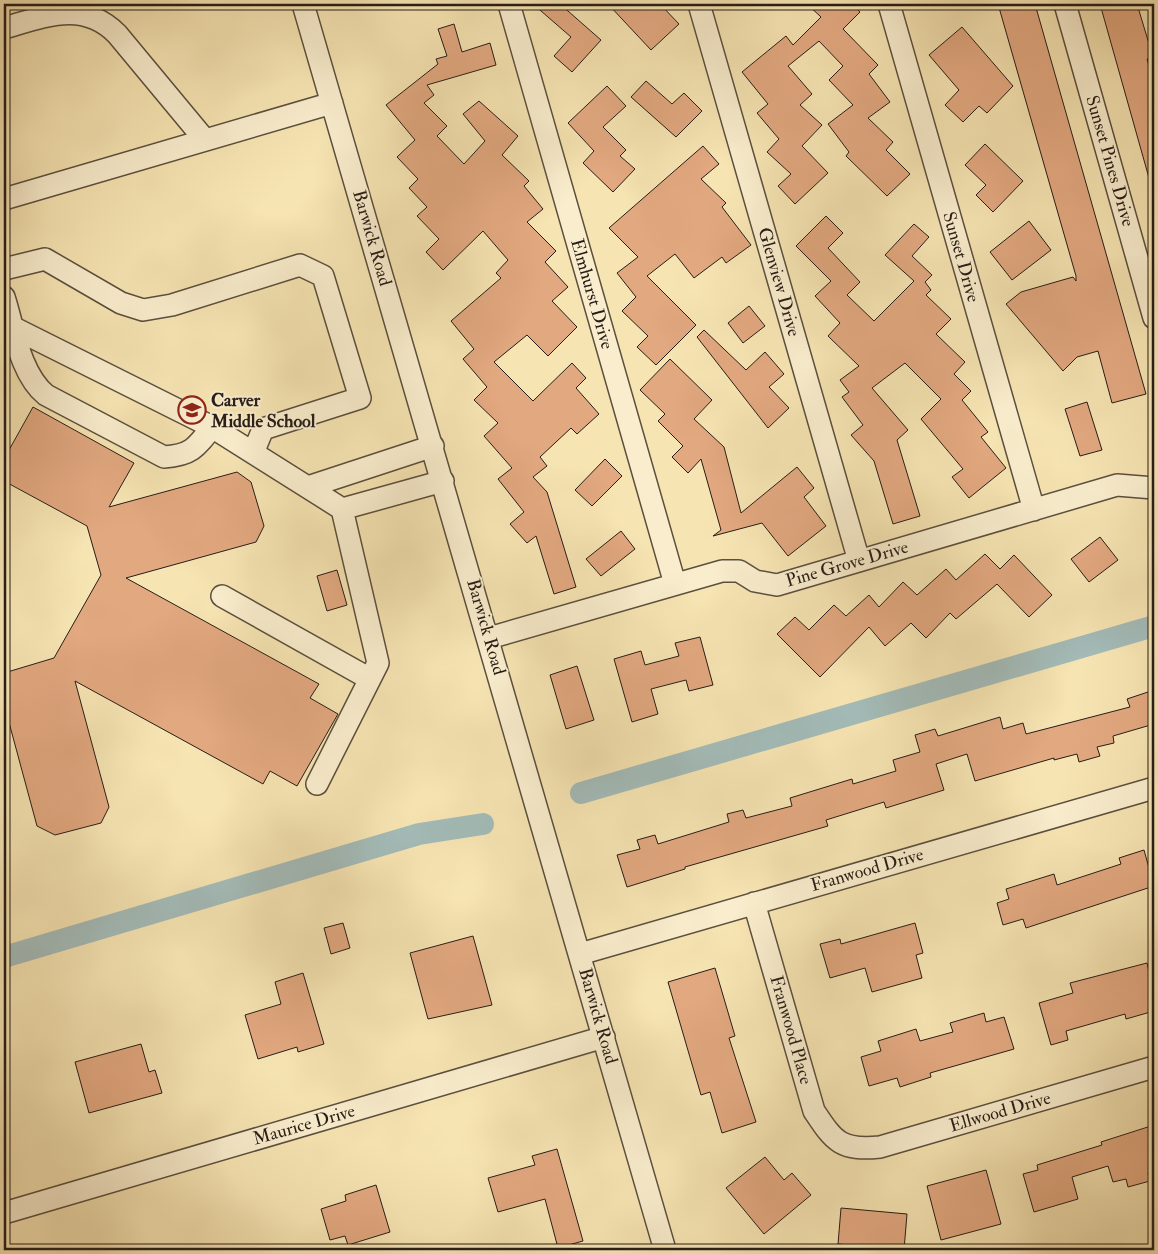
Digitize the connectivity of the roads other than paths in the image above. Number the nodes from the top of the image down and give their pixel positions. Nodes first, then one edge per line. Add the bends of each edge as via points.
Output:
1 (303, 4) edge
2 (509, 4) edge
3 (699, 4) edge
4 (888, 4) edge
5 (1065, 4) edge
6 (4, 28) edge
7 (332, 103) junction
8 (205, 140) junction
9 (4, 199) edge
10 (4, 269) edge
11 (4, 297) edge
12 (1154, 318) edge
13 (14, 328) junction
14 (212, 427) junction
15 (433, 446) junction
16 (253, 453) junction
17 (443, 481) junction
18 (308, 487) junction
19 (1154, 488) edge
20 (342, 509) junction
21 (1034, 510) junction
22 (859, 561) junction
23 (675, 584) junction
24 (222, 596) dead end
25 (489, 638) junction
26 (370, 679) junction
27 (317, 784) dead end
28 (1154, 788) edge
29 (754, 903) junction
30 (580, 954) junction
31 (604, 1037) junction
32 (1154, 1067) edge
33 (845, 1145) joint
34 (4, 1213) edge
35 (665, 1250) edge

1 - 7 street, Barwick Road
2 - 23 street, Elmhurst Drive
3 - 22 street, Glenview Drive
4 - 21 street, Sunset Drive
5 - 12 street, Sunset Pines Drive
6 - 8 street via 67,11 82,11 96,16 108,23
7 - 8 street
7 - 15 street, Barwick Road
8 - 9 street
10 - 16 street via 45,259 121,303 143,310 172,305 300,265 323,276 360,398 263,429
11 - 13 street
13 - 14 street
13 - 14 street via 36,386 46,395 164,457 182,456 197,447
14 - 16 street
15 - 17 street, Barwick Road
15 - 18 street
16 - 18 street
17 - 20 street
17 - 25 street, Barwick Road
18 - 20 street
19 - 21 street, Pine Grove Drive via 1117,486
20 - 26 street via 378,663
21 - 22 street, Pine Grove Drive
22 - 23 street, Pine Grove Drive via 777,585 755,581 739,571 722,571
23 - 25 street, Pine Grove Drive
24 - 26 street
25 - 30 street, Barwick Road
26 - 27 street
28 - 29 street, Franwood Drive
29 - 30 street, Franwood Drive
29 - 33 street, Franwood Place via 814,1111 832,1137
30 - 31 street, Barwick Road
31 - 34 street, Maurice Drive
31 - 35 street, Barwick Road
32 - 33 street, Ellwood Drive via 880,1147 861,1149

